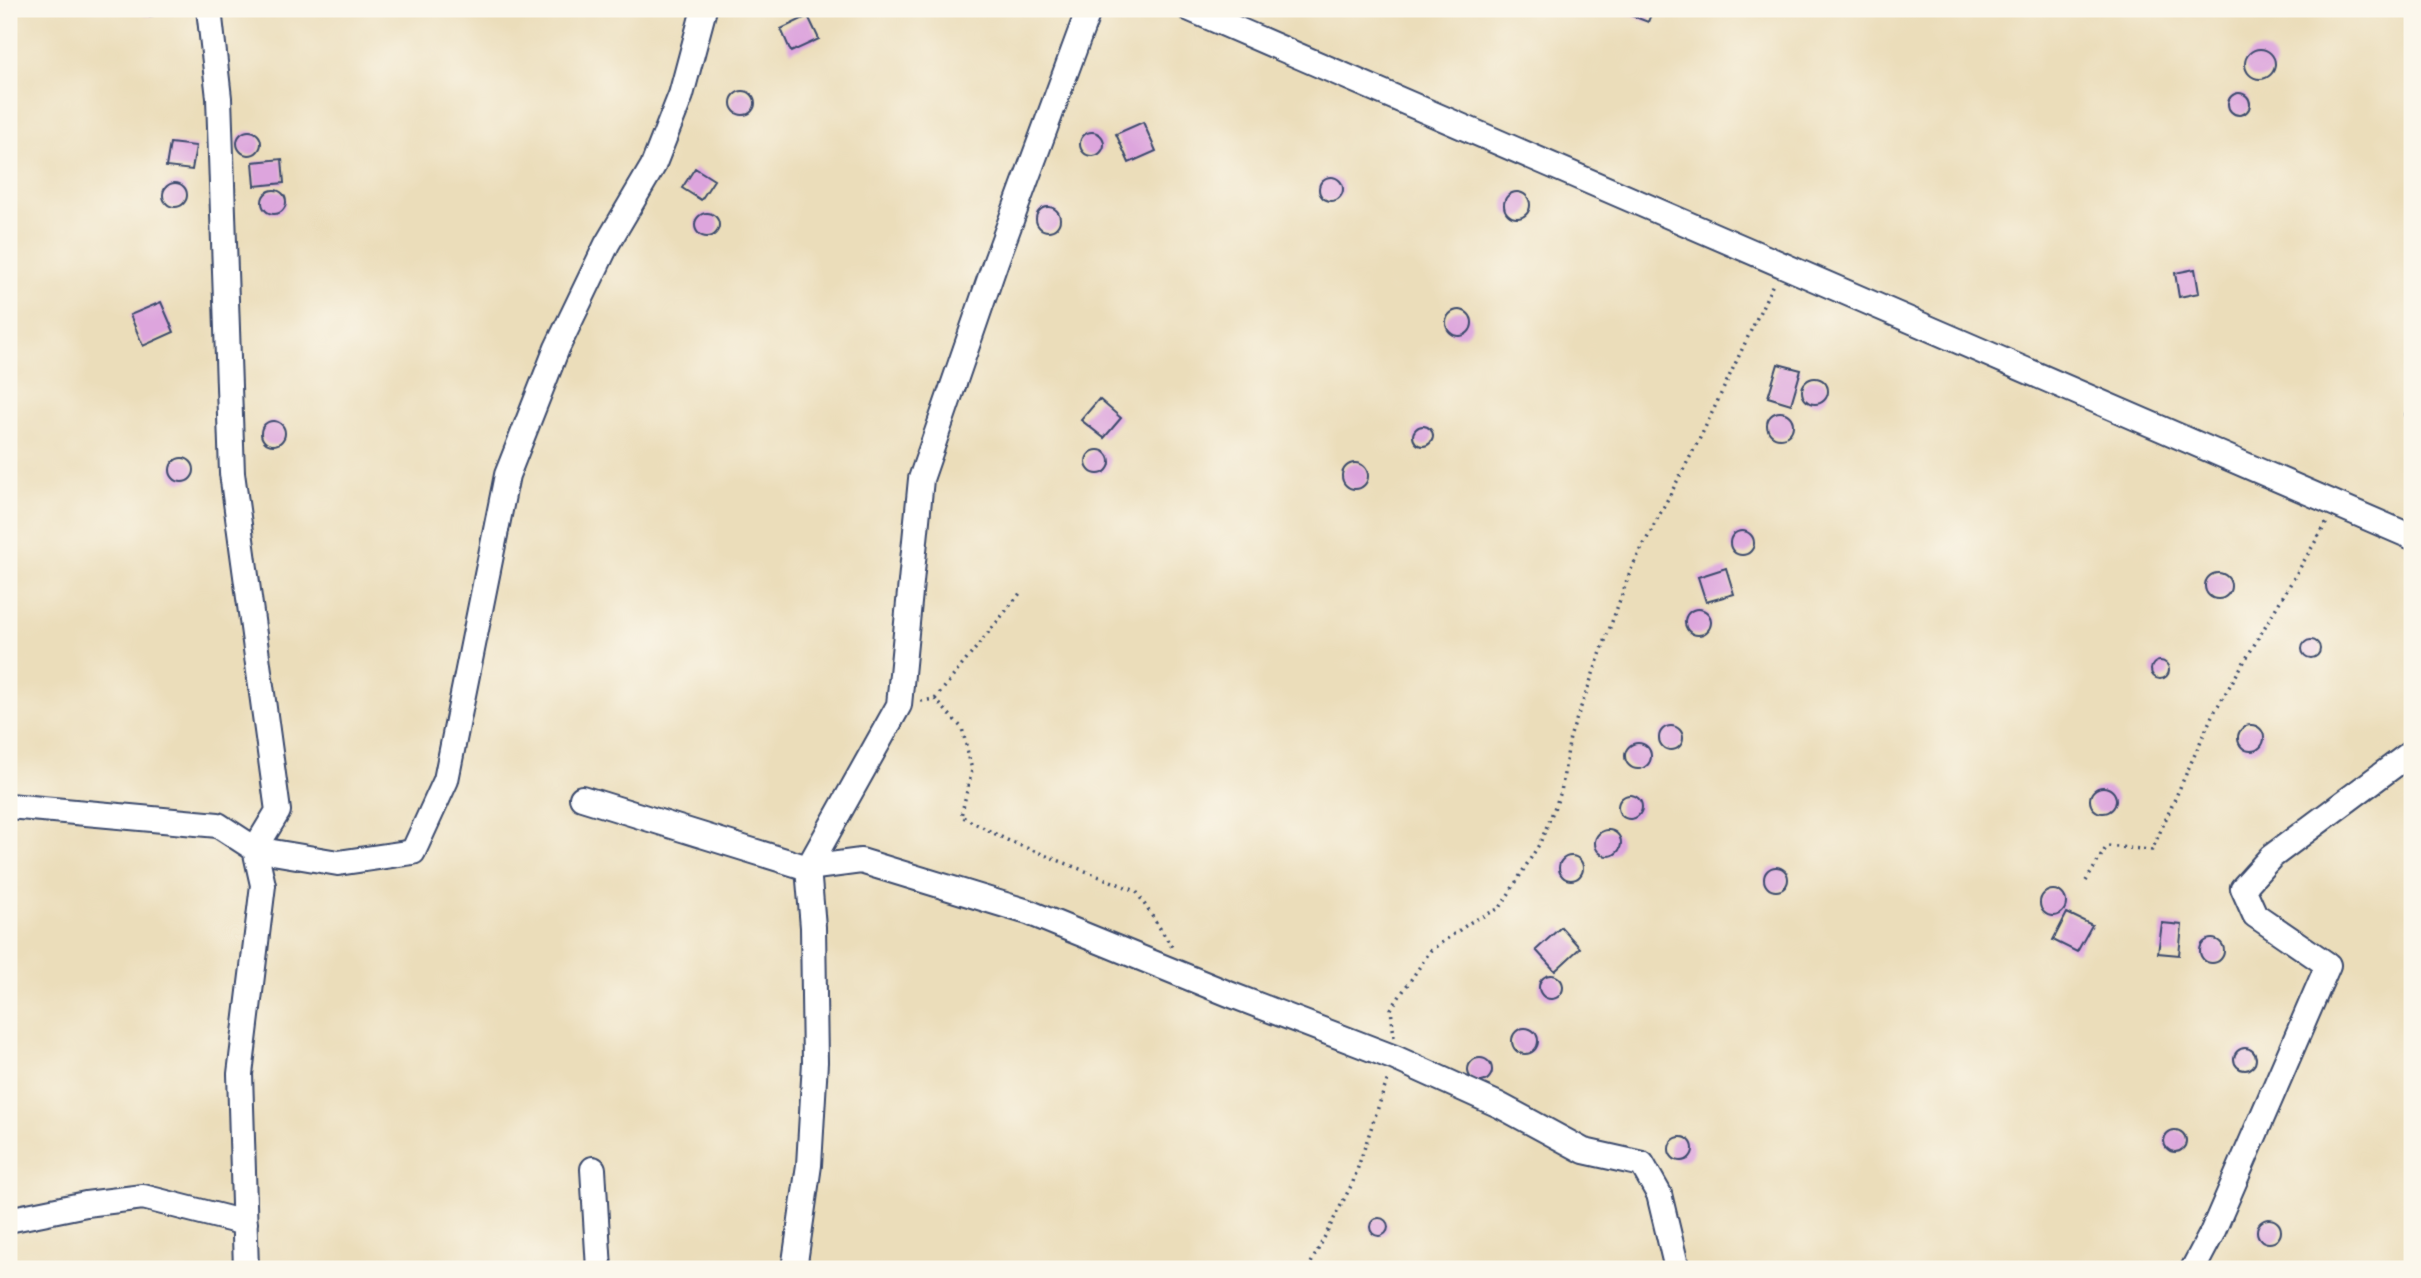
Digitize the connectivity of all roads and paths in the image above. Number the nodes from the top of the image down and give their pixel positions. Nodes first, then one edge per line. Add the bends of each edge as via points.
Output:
1 (209, 9) edge
2 (704, 9) edge
3 (1088, 9) edge
4 (1190, 9) edge
5 (1782, 265) junction
6 (2337, 505) junction
7 (2412, 537) edge
8 (1021, 592) dead end
9 (935, 699) junction
10 (899, 705) junction
11 (2412, 752) edge
12 (582, 798) dead end
13 (9, 806) edge
14 (255, 849) junction
15 (808, 869) junction
16 (2086, 881) dead end
17 (1194, 979) junction
18 (1395, 1058) junction
19 (593, 1169) dead end
20 (13, 1219) dead end
21 (245, 1223) junction
22 (246, 1269) edge
23 (599, 1269) edge
24 (794, 1269) edge
25 (1308, 1269) edge
26 (1677, 1269) edge
27 (2193, 1269) edge

1 - 14 street via 219,98 232,473 278,811
2 - 14 street via 681,95 653,166 607,244 556,348 507,475 446,780 413,852 338,863
3 - 10 street via 921,479
4 - 5 street
5 - 6 street
5 - 18 path via 1701,436 1632,567 1570,737 1560,792 1540,844 1500,908 1431,950 1391,1009
6 - 7 street
6 - 16 path via 2212,716 2152,850 2107,846
8 - 9 path
9 - 10 path
9 - 17 path via 961,728 972,770 961,816 1009,841 1136,891
10 - 15 street
11 - 27 street via 2272,857 2243,888 2255,915 2328,965
12 - 15 street
13 - 14 street via 218,825
14 - 21 street via 262,884 240,1074
15 - 17 street via 861,861 1028,912
15 - 24 street via 815,1062 809,1165
17 - 18 street
18 - 25 path via 1353,1182
18 - 26 street via 1499,1105 1584,1152 1642,1164 1659,1194
19 - 23 street
20 - 21 street via 143,1196
21 - 22 street

